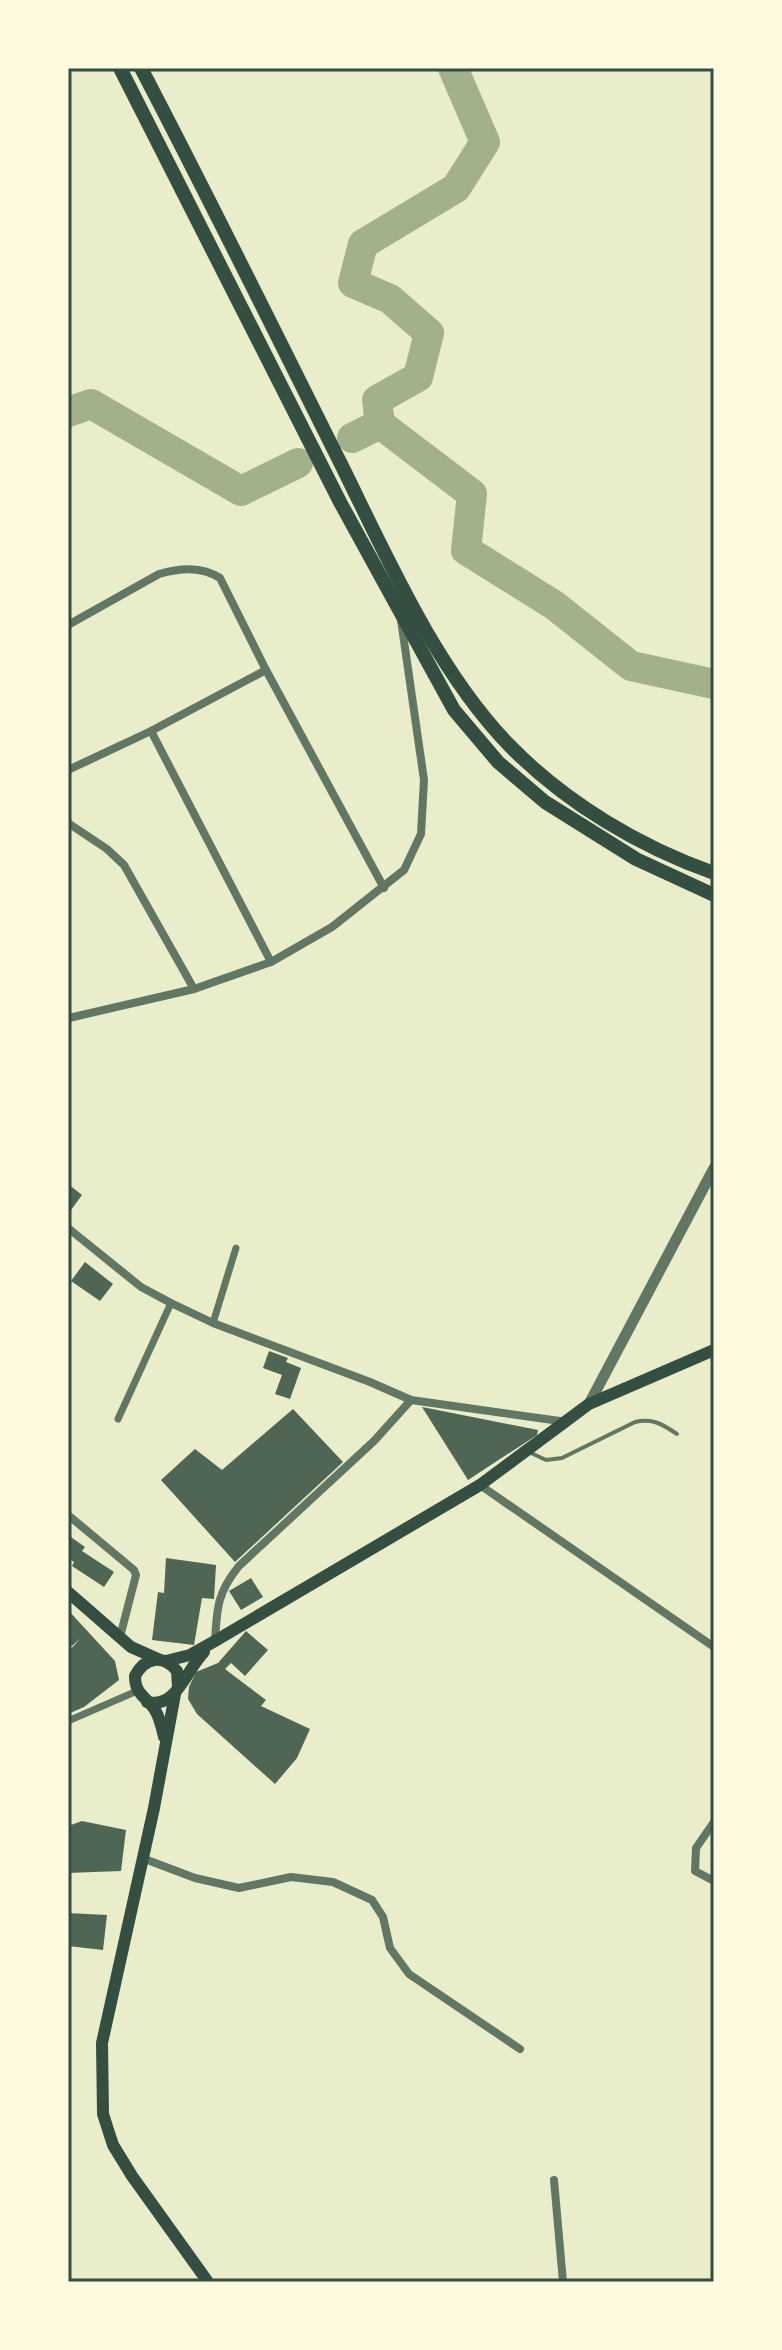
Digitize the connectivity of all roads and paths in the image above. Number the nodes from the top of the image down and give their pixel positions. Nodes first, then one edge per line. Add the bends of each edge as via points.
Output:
1 (120, 68) edge
2 (141, 68) edge
3 (400, 615) junction
4 (68, 625) edge
5 (266, 670) junction
6 (151, 731) junction
7 (68, 770) edge
8 (68, 823) edge
9 (714, 873) edge
10 (384, 888) junction
11 (714, 895) edge
12 (271, 962) junction
13 (194, 989) junction
14 (69, 1018) edge
15 (714, 1168) edge
16 (68, 1228) edge
17 (236, 1248) dead end
18 (171, 1303) junction
19 (213, 1323) junction
20 (714, 1350) edge
21 (411, 1400) junction
22 (589, 1404) junction
23 (118, 1419) dead end
24 (568, 1422) junction
25 (677, 1434) dead end
26 (526, 1451) junction
27 (480, 1485) junction
28 (68, 1515) edge
29 (68, 1592) edge
30 (120, 1637) junction
31 (215, 1641) junction
32 (714, 1647) edge
33 (162, 1660) junction
34 (137, 1672) junction
35 (137, 1691) junction
36 (176, 1691) junction
37 (147, 1702) junction
38 (68, 1721) edge
39 (164, 1748) junction
40 (714, 1822) edge
41 (142, 1858) junction
42 (714, 1881) edge
43 (520, 2049) dead end
44 (554, 2180) dead end
45 (208, 2282) edge
46 (563, 2282) edge

1 - 3 main road
2 - 9 main road via 375,533 461,688 510,746 552,783 635,838
3 - 10 street via 424,775 423,818 409,863
3 - 11 main road via 454,710 509,772 545,802 636,859
4 - 5 street via 174,570 208,572 224,582
5 - 6 street
5 - 10 street
6 - 7 street
6 - 12 street
8 - 13 street via 124,865
10 - 12 street via 332,927
12 - 13 street
13 - 14 street
15 - 22 street
16 - 18 street via 141,1287
17 - 19 street
18 - 19 street
18 - 23 street
19 - 21 street
20 - 22 main road
21 - 24 street
21 - 31 street via 239,1566 217,1604
22 - 24 main road
24 - 26 main road
25 - 26 lane via 646,1420 562,1458 546,1460
26 - 27 main road
27 - 31 main road
27 - 32 street
28 - 30 street via 134,1570
29 - 30 main road
30 - 33 main road
30 - 34 main road
31 - 33 main road via 190,1655
31 - 36 main road
33 - 34 main road via 145,1663
33 - 36 main road via 177,1671
34 - 35 main road
35 - 37 main road
35 - 38 street
36 - 37 main road via 165,1702
36 - 39 main road
37 - 39 main road via 161,1723
39 - 41 main road
40 - 42 street via 696,1848 695,1871
41 - 43 street via 239,1888 291,1877 333,1882 372,1900 383,1917 390,1948 409,1974
41 - 45 main road via 102,2043 103,2114 113,2145 132,2176
44 - 46 street

